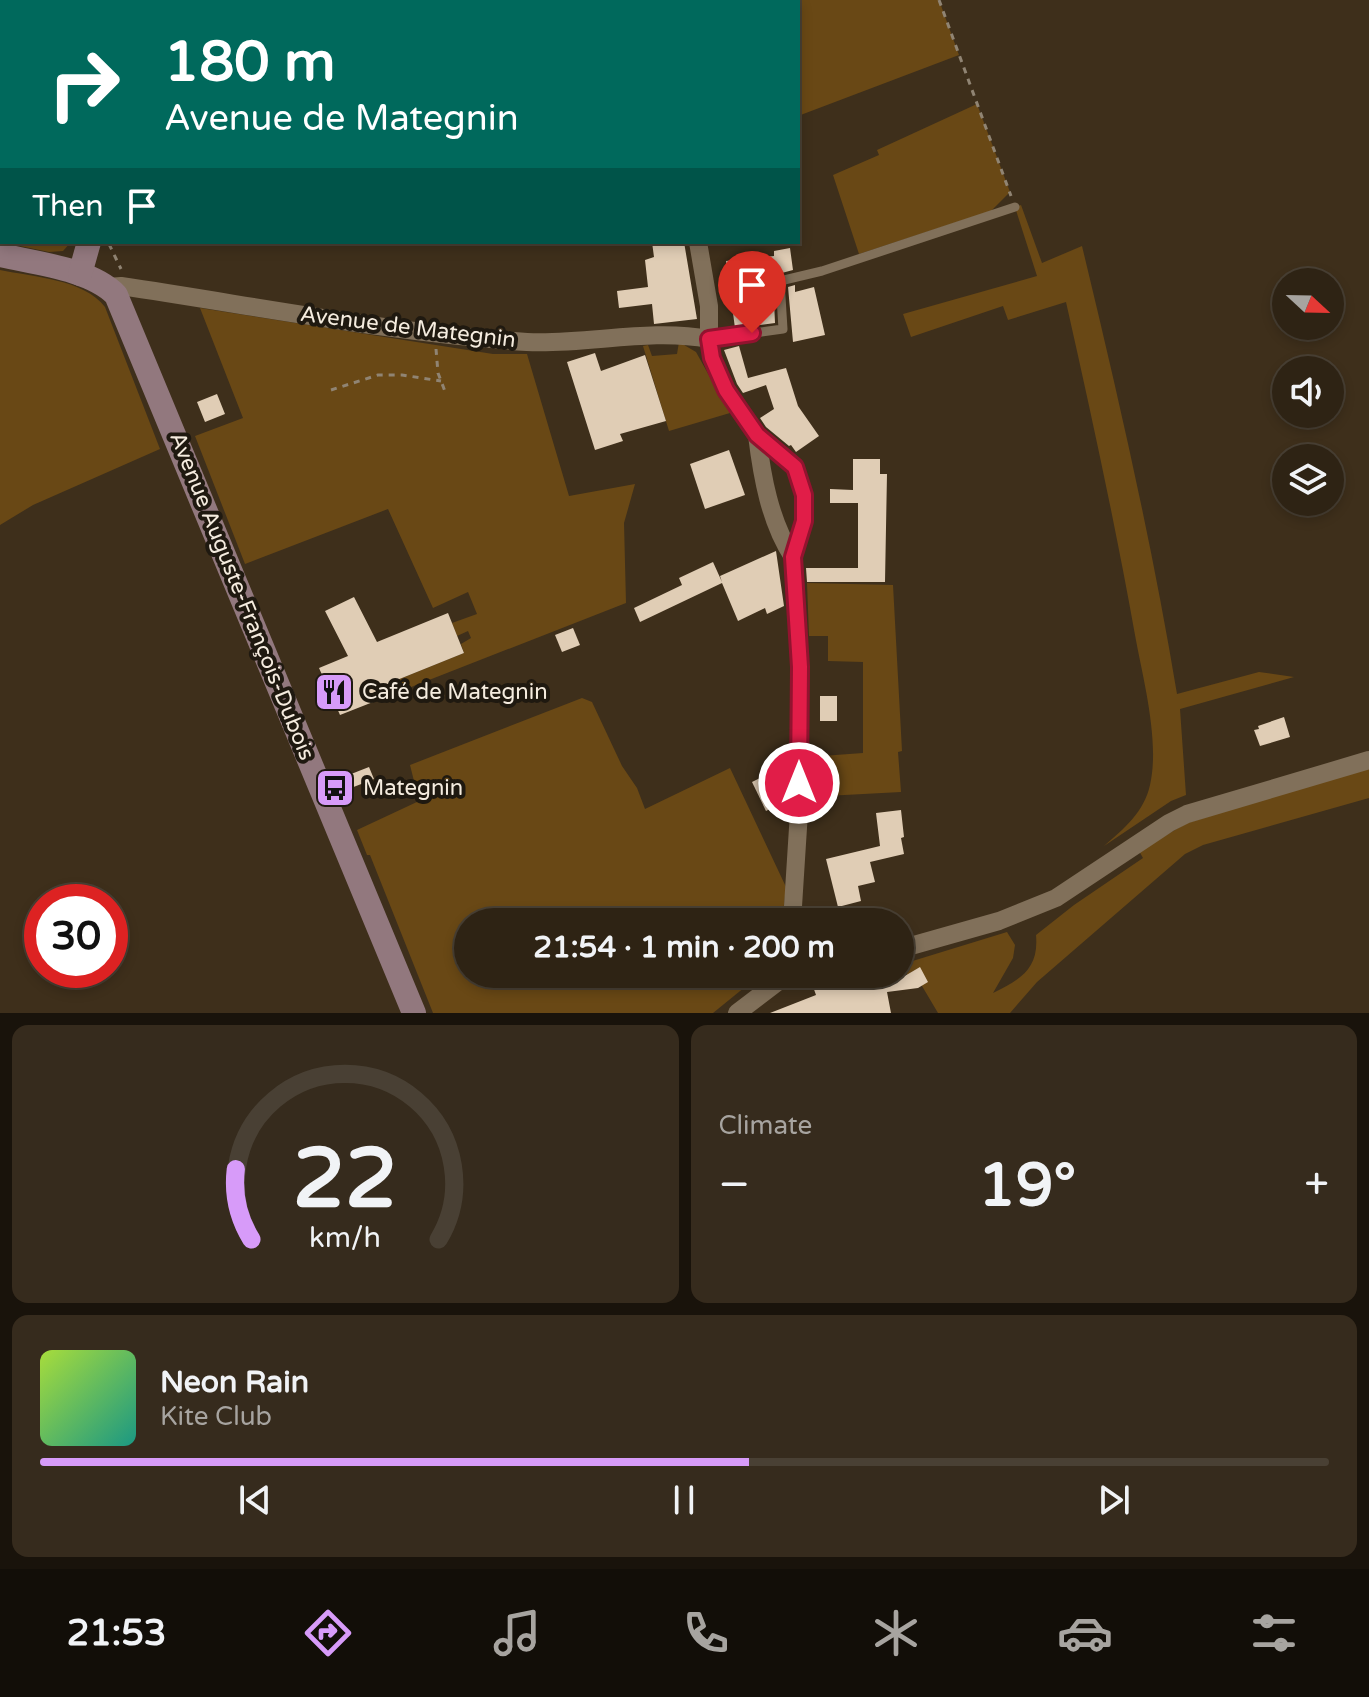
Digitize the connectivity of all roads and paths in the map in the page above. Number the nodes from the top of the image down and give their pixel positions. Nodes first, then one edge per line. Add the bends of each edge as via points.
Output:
1 (939, 0) edge
2 (1015, 207) joint
3 (88, 244) edge
4 (109, 244) edge
5 (698, 244) edge
6 (0, 255) edge
7 (80, 274) junction
8 (114, 278) junction
9 (435, 334) junction
10 (709, 339) junction
11 (441, 381) junction
12 (331, 390) dead end
13 (446, 394) dead end
14 (757, 435) junction
15 (793, 557) junction
16 (1369, 760) edge
17 (793, 908) edge
18 (914, 945) edge
19 (770, 988) edge
20 (414, 1013) edge
21 (737, 1013) edge

1 - 2 path
2 - 10 lane, Avenue de Mategnin via 780,281 783,329
3 - 7 main road
4 - 8 path
5 - 10 street
6 - 7 main road
7 - 8 main road
8 - 9 street, Avenue de Mategnin via 121,286
8 - 20 main road, Avenue Auguste-François-Dubois
9 - 10 street, Avenue de Mategnin via 531,342 674,333
9 - 11 path
10 - 14 street via 726,390
11 - 12 path via 378,375
11 - 13 path
14 - 15 street via 775,522
14 - 15 street via 795,467 802,484 804,521
15 - 17 street via 800,681
16 - 18 street via 1187,814 1056,898
19 - 21 street

